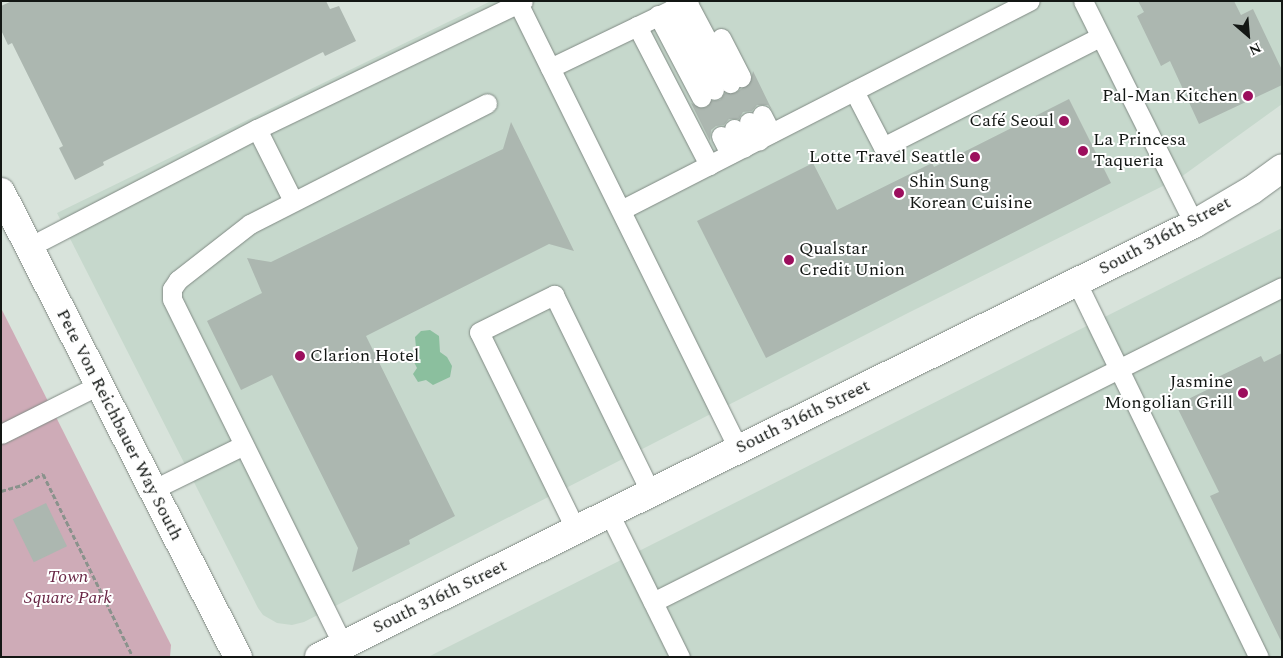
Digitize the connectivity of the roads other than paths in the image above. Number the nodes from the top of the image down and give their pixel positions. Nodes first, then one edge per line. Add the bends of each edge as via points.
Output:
1 (702, 1) edge
2 (1030, 1) edge
3 (1083, 1) edge
4 (520, 2) edge
5 (677, 7) edge
6 (637, 26) junction
7 (1100, 37) junction
8 (550, 68) junction
9 (854, 90) junction
10 (487, 102) dead end
11 (257, 130) junction
12 (751, 144) junction
13 (709, 165) junction
14 (1282, 168) edge
15 (1, 192) edge
16 (293, 201) junction
17 (621, 210) junction
18 (1194, 224) junction
19 (29, 246) junction
20 (1077, 282) junction
21 (1282, 287) edge
22 (1119, 369) junction
23 (99, 385) junction
24 (1, 434) edge
25 (244, 445) junction
26 (738, 449) junction
27 (152, 490) junction
28 (651, 493) junction
29 (609, 513) junction
30 (576, 530) junction
31 (653, 602) junction
32 (343, 645) junction
33 (238, 657) edge
34 (319, 657) edge
35 (680, 657) edge
36 (1259, 657) edge

1 - 5 lane via 722,87
2 - 9 lane
3 - 7 lane
4 - 8 lane
4 - 11 lane
5 - 6 lane
6 - 8 lane
6 - 13 lane
7 - 9 lane via 883,147
7 - 18 lane
8 - 17 lane
9 - 12 lane
10 - 16 lane
11 - 16 lane
11 - 19 lane
12 - 12 lane via 742,125
12 - 13 lane
13 - 17 lane
14 - 18 street, South 316th Street
15 - 19 street, Pete Von Reichbauer Way South
16 - 25 lane via 250,224 178,280 172,289 172,299
17 - 26 lane
18 - 20 street, South 316th Street
19 - 23 street, Pete Von Reichbauer Way South
20 - 22 lane
20 - 26 street, South 316th Street
21 - 22 lane
22 - 31 lane
22 - 36 lane
23 - 24 lane
23 - 27 street, Pete Von Reichbauer Way South
25 - 27 lane
25 - 32 lane
26 - 28 street, South 316th Street
27 - 33 street, Pete Von Reichbauer Way South
28 - 29 street, South 316th Street
28 - 30 lane via 554,295 479,332
29 - 30 street, South 316th Street
29 - 31 lane
30 - 32 street, South 316th Street
31 - 35 lane
32 - 34 street, South 316th Street

